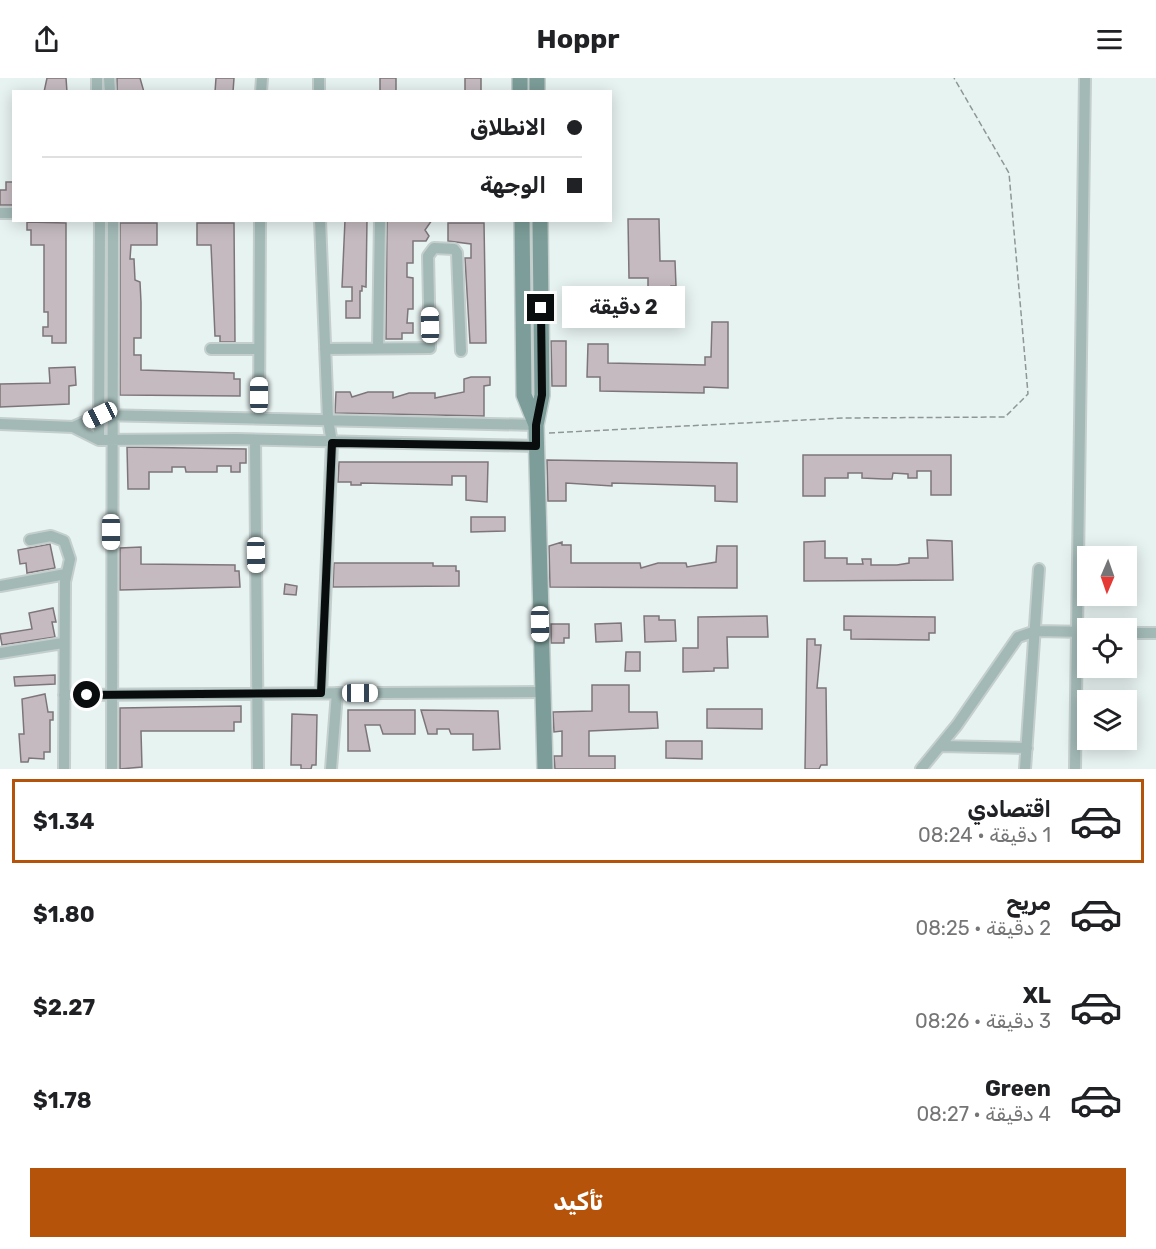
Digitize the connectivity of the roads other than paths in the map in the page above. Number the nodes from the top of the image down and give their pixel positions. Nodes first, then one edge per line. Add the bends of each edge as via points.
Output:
1 (1085, 78) edge
2 (100, 222) edge
3 (113, 222) edge
4 (260, 222) edge
5 (320, 222) edge
6 (380, 222) edge
7 (522, 222) edge
8 (540, 222) edge
9 (378, 348) junction
10 (326, 349) junction
11 (211, 350) dead end
12 (259, 350) junction
13 (461, 351) dead end
14 (100, 415) junction
15 (112, 415) junction
16 (237, 418) junction
17 (259, 418) junction
18 (328, 419) junction
19 (0, 424) edge
20 (73, 427) junction
21 (536, 435) junction
22 (237, 439) junction
23 (99, 440) junction
24 (112, 440) junction
25 (255, 440) junction
26 (332, 443) junction
27 (30, 540) dead end
28 (1039, 569) dead end
29 (66, 574) junction
30 (0, 586) edge
31 (1036, 630) junction
32 (1076, 632) junction
33 (1137, 633) edge
34 (1156, 633) edge
35 (63, 642) junction
36 (0, 653) edge
37 (541, 692) junction
38 (258, 693) junction
39 (321, 693) junction
40 (337, 693) junction
41 (111, 694) junction
42 (64, 695) junction
43 (941, 746) junction
44 (1027, 748) junction
45 (64, 769) edge
46 (112, 769) edge
47 (258, 769) edge
48 (331, 769) edge
49 (544, 769) edge
50 (921, 769) edge
51 (1025, 769) edge
52 (1075, 769) edge

1 - 32 street
2 - 14 street
3 - 15 street
4 - 12 street
5 - 10 street
6 - 9 street
7 - 21 main road via 524,395
8 - 21 main road via 542,395
9 - 10 street
9 - 13 street via 430,348 428,256 434,249 454,249 458,260
10 - 18 street
11 - 12 street
12 - 17 street
14 - 15 street
14 - 20 street
14 - 23 street
15 - 16 street
15 - 24 street
16 - 17 street
16 - 22 street
17 - 18 street
18 - 21 street
18 - 26 street
19 - 20 street
20 - 23 street
21 - 26 street
21 - 37 main road
22 - 24 street
22 - 25 street
23 - 24 street
24 - 41 street
25 - 26 street
25 - 38 street
26 - 39 street
27 - 29 street via 51,536 64,541 70,559
28 - 31 street
29 - 30 street
29 - 35 street
31 - 32 street
31 - 43 street via 1014,640
31 - 44 street
32 - 52 street
33 - 34 street
35 - 36 street
35 - 42 street
37 - 40 street
37 - 49 main road
38 - 39 street
38 - 41 street
38 - 47 street
39 - 40 street
40 - 48 street
41 - 42 street
41 - 46 street
42 - 45 street
43 - 44 street
43 - 50 street
44 - 51 street

